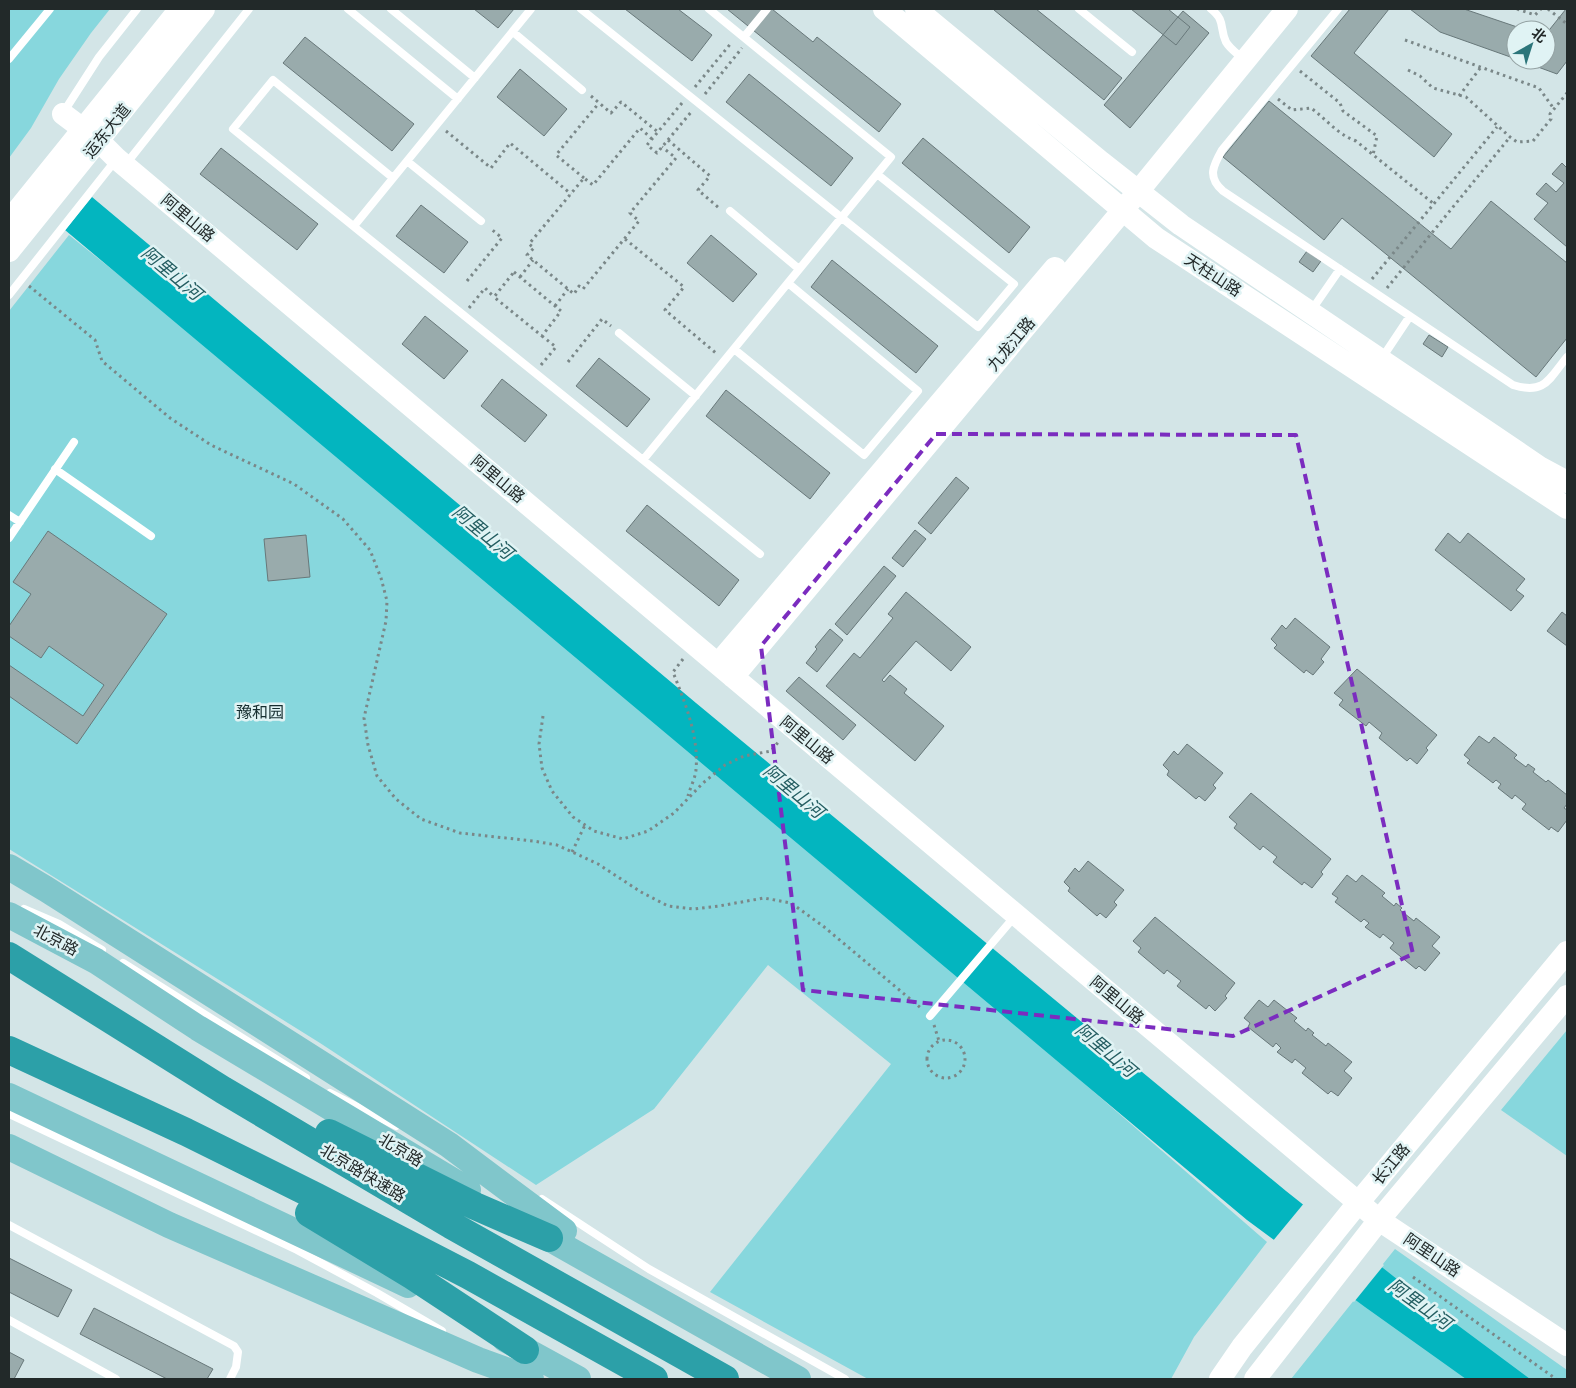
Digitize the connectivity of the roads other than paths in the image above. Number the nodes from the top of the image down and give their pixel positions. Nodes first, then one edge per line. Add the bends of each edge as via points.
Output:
1 (50, 9) edge
2 (136, 9) edge
3 (180, 9) edge
4 (204, 9) edge
5 (249, 9) edge
6 (348, 9) edge
7 (391, 9) edge
8 (531, 9) edge
9 (581, 9) edge
10 (709, 9) edge
11 (767, 9) edge
12 (884, 9) edge
13 (916, 9) edge
14 (1079, 9) edge
15 (1211, 9) edge
16 (1268, 9) edge
17 (1288, 9) edge
18 (1338, 9) edge
19 (512, 32) junction
20 (744, 37) junction
21 (1132, 52) dead end
22 (1240, 56) junction
23 (9, 59) edge
24 (475, 78) junction
25 (582, 90) road end
26 (458, 99) junction
27 (63, 114) joint
28 (90, 136) junction
29 (121, 162) junction
30 (407, 162) junction
31 (877, 174) junction
32 (393, 178) junction
33 (1133, 187) junction
34 (1118, 206) junction
35 (730, 211) road end
36 (842, 217) junction
37 (481, 221) road end
38 (9, 222) edge
39 (354, 226) junction
40 (9, 251) edge
41 (800, 269) junction
42 (1340, 269) junction
43 (788, 283) junction
44 (9, 295) edge
45 (1310, 312) junction
46 (1410, 316) junction
47 (619, 333) road end
48 (734, 349) junction
49 (1567, 357) edge
50 (1381, 360) junction
51 (696, 396) junction
52 (74, 442) dead end
53 (643, 460) junction
54 (55, 469) junction
55 (1567, 482) edge
56 (1567, 508) edge
57 (9, 515) edge
58 (20, 522) junction
59 (151, 536) dead end
60 (9, 538) edge
61 (760, 554) dead end
62 (725, 670) junction
63 (9, 858) edge
64 (9, 867) edge
65 (13, 911) edge
66 (1016, 915) junction
67 (107, 917) dead end
68 (9, 951) edge
69 (1567, 952) edge
70 (9, 956) edge
71 (111, 956) dead end
72 (120, 961) dead end
73 (1567, 996) edge
74 (930, 1016) road end
75 (9, 1050) edge
76 (9, 1066) edge
77 (355, 1075) dead end
78 (314, 1083) dead end
79 (322, 1088) dead end
80 (9, 1096) edge
81 (9, 1114) edge
82 (406, 1131) dead end
83 (423, 1138) dead end
84 (9, 1146) edge
85 (475, 1159) junction
86 (532, 1192) dead end
87 (1358, 1203) junction
88 (1379, 1220) junction
89 (9, 1225) edge
90 (548, 1238) junction
91 (657, 1300) junction
92 (9, 1320) edge
93 (446, 1333) dead end
94 (1567, 1346) edge
95 (525, 1350) junction
96 (478, 1351) dead end
97 (116, 1379) edge
98 (230, 1379) edge
99 (529, 1379) edge
100 (578, 1379) edge
101 (654, 1379) edge
102 (725, 1379) edge
103 (798, 1379) edge
104 (845, 1379) edge
105 (1220, 1379) edge
106 (1254, 1379) edge

1 - 23 lane
2 - 27 lane via 99,57
3 - 28 street, 运东大道
4 - 28 street, 运东大道
5 - 29 lane
6 - 26 lane
7 - 24 lane
8 - 19 lane
9 - 36 lane
10 - 20 lane
11 - 20 lane
12 - 34 street, 天柱山路
13 - 33 street, 天柱山路
14 - 21 lane
15 - 22 lane via 1220,16 1226,41
16 - 22 street, 九龙江路
17 - 22 street, 九龙江路
18 - 42 lane via 1222,150 1213,168 1214,181 1223,190
19 - 24 lane
19 - 25 lane
20 - 31 lane via 891,157
22 - 33 street, 九龙江路
24 - 26 lane
26 - 30 lane
27 - 28 street, 阿里山路
28 - 29 street, 阿里山路
28 - 38 street, 运东大道
28 - 40 street, 运东大道
29 - 44 lane
29 - 62 street, 阿里山路
30 - 32 lane
30 - 37 lane
31 - 36 lane
31 - 36 lane via 1014,284 978,328
32 - 39 lane
32 - 39 lane via 273,80 233,129
33 - 34 street, 九龙江路
33 - 45 street, 天柱山路 via 1181,225
34 - 56 street, 天柱山路 via 1156,238
34 - 62 street, 九龙江路
35 - 41 lane
36 - 41 lane
39 - 53 lane
41 - 43 lane
42 - 45 lane
42 - 46 lane
43 - 48 lane
43 - 48 lane via 918,391 864,455
45 - 50 street, 天柱山路
46 - 49 lane via 1513,385 1526,389 1538,388 1547,382
46 - 50 lane
47 - 51 lane
48 - 51 lane
50 - 55 street, 天柱山路 via 1541,468
51 - 53 lane
52 - 54 lane
53 - 61 lane
54 - 58 lane
54 - 59 lane
57 - 58 lane
58 - 60 lane
62 - 66 street, 阿里山路
63 - 67 lane
64 - 85 main road
65 - 71 lane via 59,924
65 - 90 main road, 北京路 via 198,1028
66 - 74 lane
66 - 87 street, 阿里山路
68 - 90 highway via 325,1131 475,1206
69 - 87 street, 长江路
70 - 102 highway, 北京路快速路 via 223,1090 492,1248
72 - 78 lane
73 - 88 street, 长江路
75 - 101 highway via 186,1132 477,1280
76 - 95 highway via 321,1219
77 - 85 lane
79 - 82 lane
80 - 95 main road via 417,1289
81 - 93 lane via 296,1250
83 - 85 lane
84 - 99 main road via 169,1225 478,1360
85 - 91 main road
86 - 104 lane via 649,1269
87 - 88 street, 阿里山路
87 - 105 street, 长江路
88 - 94 street, 阿里山路
88 - 106 street, 长江路
89 - 98 lane via 234,1346 238,1352
90 - 91 main road, 北京路
91 - 103 main road, 北京路
92 - 97 lane
95 - 100 main road
96 - 99 lane

